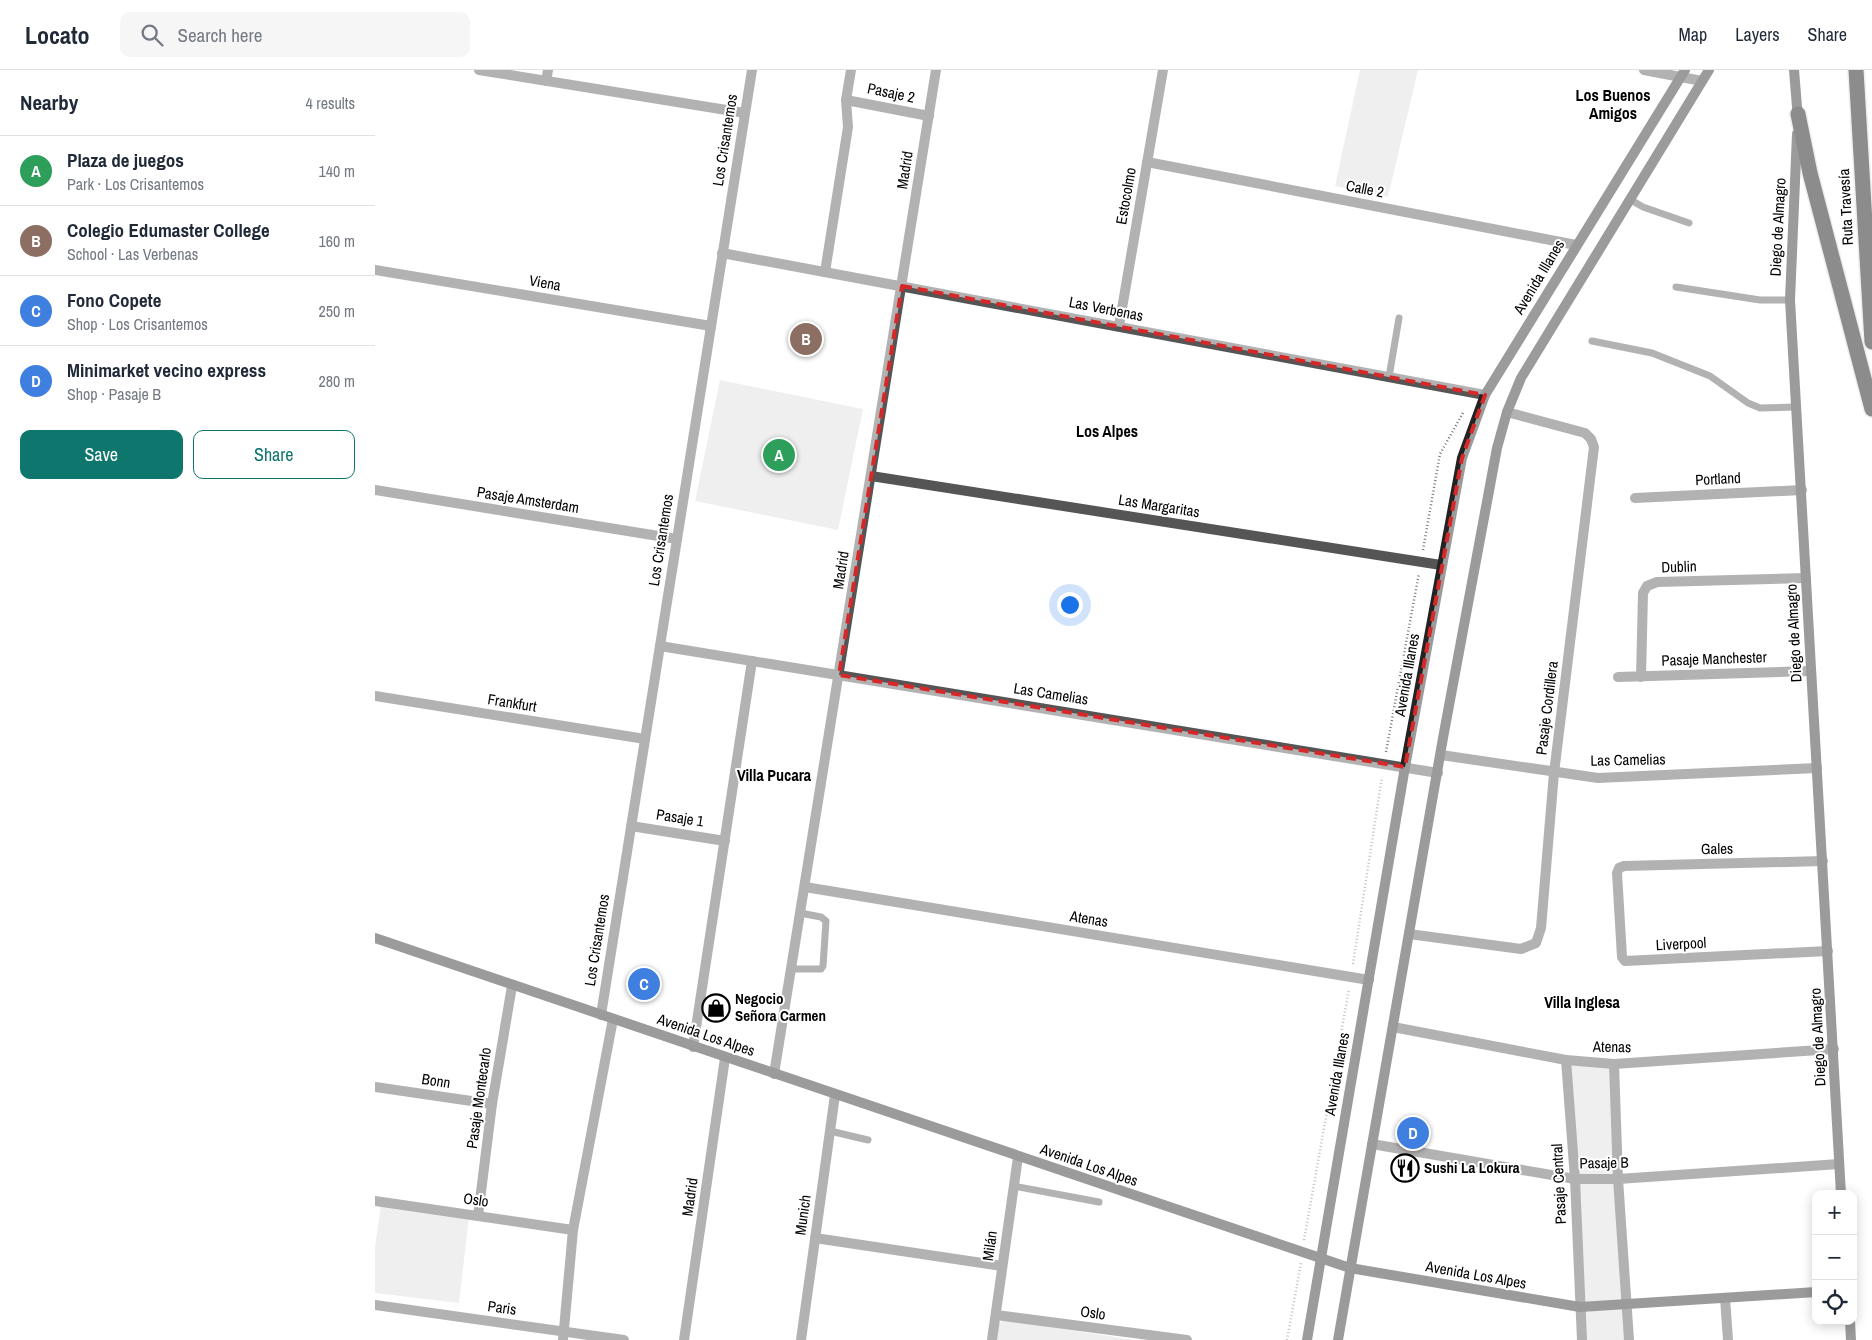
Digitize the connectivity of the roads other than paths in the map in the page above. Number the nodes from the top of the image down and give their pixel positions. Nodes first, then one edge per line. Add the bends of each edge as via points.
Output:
1 (479, 70) edge
2 (548, 70) edge
3 (752, 70) edge
4 (851, 70) edge
5 (936, 70) edge
6 (1163, 70) edge
7 (1644, 70) edge
8 (1709, 70) edge
9 (1794, 70) edge
10 (1855, 70) edge
11 (1682, 73) edge
12 (546, 81) junction
13 (1702, 81) junction
14 (846, 100) junction
15 (745, 114) junction
16 (1798, 114) junction
17 (929, 116) junction
18 (1147, 162) junction
19 (1631, 200) junction
20 (1689, 223) dead end
21 (1576, 245) junction
22 (722, 253) junction
23 (375, 270) edge
24 (825, 272) junction
25 (902, 286) junction
26 (1676, 287) dead end
27 (1790, 300) junction
28 (1399, 318) dead end
29 (711, 326) junction
30 (1119, 326) junction
31 (1592, 341) dead end
32 (1872, 342) edge
33 (1389, 377) junction
34 (1485, 395) junction
35 (1796, 407) junction
36 (1872, 409) edge
37 (1507, 412) junction
38 (871, 476) junction
39 (375, 490) edge
40 (1802, 490) junction
41 (1635, 498) dead end
42 (677, 539) junction
43 (1441, 565) junction
44 (1806, 578) junction
45 (660, 646) junction
46 (752, 661) junction
47 (1811, 671) junction
48 (839, 675) junction
49 (1618, 677) dead end
50 (1641, 677) junction
51 (375, 696) edge
52 (645, 740) junction
53 (1441, 755) junction
54 (1405, 767) junction
55 (1817, 768) junction
56 (1438, 773) junction
57 (1554, 773) junction
58 (631, 826) junction
59 (725, 841) junction
60 (1823, 861) junction
61 (1617, 873) joint
62 (805, 887) junction
63 (800, 913) junction
64 (1409, 934) junction
65 (375, 938) edge
66 (1828, 951) junction
67 (791, 969) junction
68 (1369, 980) junction
69 (511, 986) junction
70 (601, 1015) junction
71 (613, 1019) junction
72 (1393, 1027) junction
73 (693, 1046) junction
74 (1834, 1049) junction
75 (725, 1058) junction
76 (1566, 1060) junction
77 (1614, 1064) junction
78 (774, 1074) junction
79 (375, 1087) edge
80 (835, 1095) junction
81 (492, 1104) junction
82 (830, 1131) junction
83 (868, 1140) dead end
84 (1372, 1144) junction
85 (1018, 1157) junction
86 (1839, 1164) junction
87 (1575, 1178) junction
88 (1618, 1179) junction
89 (1013, 1186) junction
90 (1841, 1190) edge
91 (375, 1202) edge
92 (1099, 1202) dead end
93 (478, 1216) junction
94 (573, 1230) junction
95 (815, 1238) junction
96 (1321, 1258) junction
97 (1003, 1266) junction
98 (1350, 1268) junction
99 (1812, 1292) edge
100 (1725, 1298) junction
101 (375, 1305) edge
102 (1626, 1305) junction
103 (1580, 1307) junction
104 (995, 1315) junction
105 (1850, 1325) edge
106 (563, 1336) edge
107 (1166, 1339) edge
108 (624, 1340) edge
109 (684, 1340) edge
110 (801, 1340) edge
111 (992, 1340) edge
112 (1187, 1340) edge
113 (1307, 1340) edge
114 (1338, 1340) edge
115 (1582, 1340) edge
116 (1629, 1340) edge
117 (1728, 1340) edge
118 (1851, 1340) edge

1 - 12 street
2 - 12 street
3 - 15 street, Los Crisantemos
4 - 14 street
5 - 17 street, Madrid
6 - 18 street, Estocolmo
7 - 11 street
8 - 13 main road
9 - 16 main road, Diego de Almagro
10 - 32 highway, Ruta Travesía
11 - 13 street
11 - 21 main road, Avenida Illanes
12 - 15 street
13 - 19 main road
14 - 17 street, Pasaje 2
14 - 24 street via 848,126
15 - 22 street, Los Crisantemos
16 - 27 main road, Diego de Almagro
16 - 36 highway via 1810,173
17 - 25 street, Madrid
18 - 21 street, Calle 2
18 - 30 street, Estocolmo
19 - 20 lane
19 - 37 main road via 1529,363
21 - 34 main road, Avenida Illanes
22 - 24 street, Las Verbenas
22 - 29 street, Los Crisantemos
23 - 29 street, Viena
24 - 25 street, Las Verbenas
25 - 30 street, Las Verbenas
25 - 38 street, Madrid
26 - 27 lane via 1760,300
27 - 35 main road, Diego de Almagro
28 - 33 lane
29 - 42 street, Los Crisantemos
30 - 33 street, Las Verbenas
31 - 35 lane via 1652,352 1710,376 1760,408
33 - 34 street, Las Verbenas
34 - 43 main road, Avenida Illanes via 1462,458
35 - 40 main road, Diego de Almagro
37 - 53 main road via 1497,448
37 - 57 street, Pasaje Cordillera via 1585,433 1594,447
38 - 43 street, Las Margaritas
38 - 48 street, Madrid
39 - 42 street, Pasaje Amsterdam
40 - 41 street, Portland
40 - 44 main road, Diego de Almagro
42 - 45 street, Los Crisantemos
43 - 54 main road, Avenida Illanes
44 - 47 main road, Diego de Almagro
44 - 50 street, Dublin via 1657,582 1647,586 1643,593
45 - 46 street, Las Camelias
45 - 52 street, Los Crisantemos
46 - 48 street, Las Camelias
46 - 59 street
47 - 50 street, Pasaje Manchester
47 - 55 main road, Diego de Almagro
48 - 54 street, Las Camelias
48 - 62 street, Madrid
49 - 50 street, Pasaje Manchester
51 - 52 street, Frankfurt
52 - 58 street, Los Crisantemos
53 - 56 main road
53 - 57 street, Las Camelias
54 - 56 street, Las Camelias
54 - 68 main road, Avenida Illanes
55 - 57 street, Las Camelias via 1598,778
55 - 60 main road, Diego de Almagro
56 - 64 main road
57 - 64 street, Pasaje Cordillera via 1541,928 1536,943 1521,949
58 - 59 street, Pasaje 1
58 - 70 street, Los Crisantemos
59 - 73 street
60 - 61 street, Gales via 1624,866
60 - 66 main road, Diego de Almagro
61 - 66 street, Liverpool via 1622,957 1625,961
62 - 63 street, Madrid
62 - 68 street, Atenas
63 - 67 street, Madrid
63 - 67 lane via 826,921 823,966 816,971
64 - 72 main road
65 - 69 main road, Avenida Los Alpes
66 - 74 main road, Diego de Almagro
67 - 78 street, Madrid
68 - 96 main road, Avenida Illanes
69 - 70 main road, Avenida Los Alpes
69 - 81 street, Pasaje Montecarlo
70 - 71 main road, Avenida Los Alpes
71 - 73 main road, Avenida Los Alpes
71 - 94 street
72 - 76 street, Atenas
72 - 84 main road
73 - 75 main road, Avenida Los Alpes
74 - 77 street, Atenas
74 - 86 main road, Diego de Almagro
75 - 78 main road, Avenida Los Alpes
75 - 109 street, Madrid
76 - 77 street, Atenas
76 - 87 street, Pasaje Central
77 - 88 street
78 - 80 main road, Avenida Los Alpes
79 - 81 street, Bonn
80 - 82 street, Munich
80 - 85 main road, Avenida Los Alpes
81 - 93 street, Pasaje Montecarlo
82 - 83 lane
82 - 95 street, Munich
84 - 87 street, Pasaje B
84 - 98 main road
85 - 89 street, Milán
85 - 96 main road, Avenida Los Alpes
86 - 88 street, Pasaje B
86 - 90 main road, Diego de Almagro
87 - 88 street, Pasaje B
87 - 103 street, Pasaje Central
88 - 102 street
89 - 92 lane
89 - 97 street, Milán
91 - 93 street, Oslo
93 - 94 street, Oslo
94 - 106 street
95 - 97 street
95 - 110 street, Munich
96 - 98 main road, Avenida Los Alpes
96 - 113 main road, Avenida Illanes
97 - 104 street, Milán
98 - 103 main road, Avenida Los Alpes
98 - 114 main road
99 - 100 main road, Avenida Los Alpes
100 - 102 main road, Avenida Los Alpes
100 - 117 street
101 - 106 street, Paris
102 - 103 main road, Avenida Los Alpes
102 - 116 street
103 - 115 street, Pasaje Central
104 - 107 street, Oslo
104 - 111 street, Milán
105 - 118 main road
106 - 108 street, Paris
107 - 112 street, Oslo

